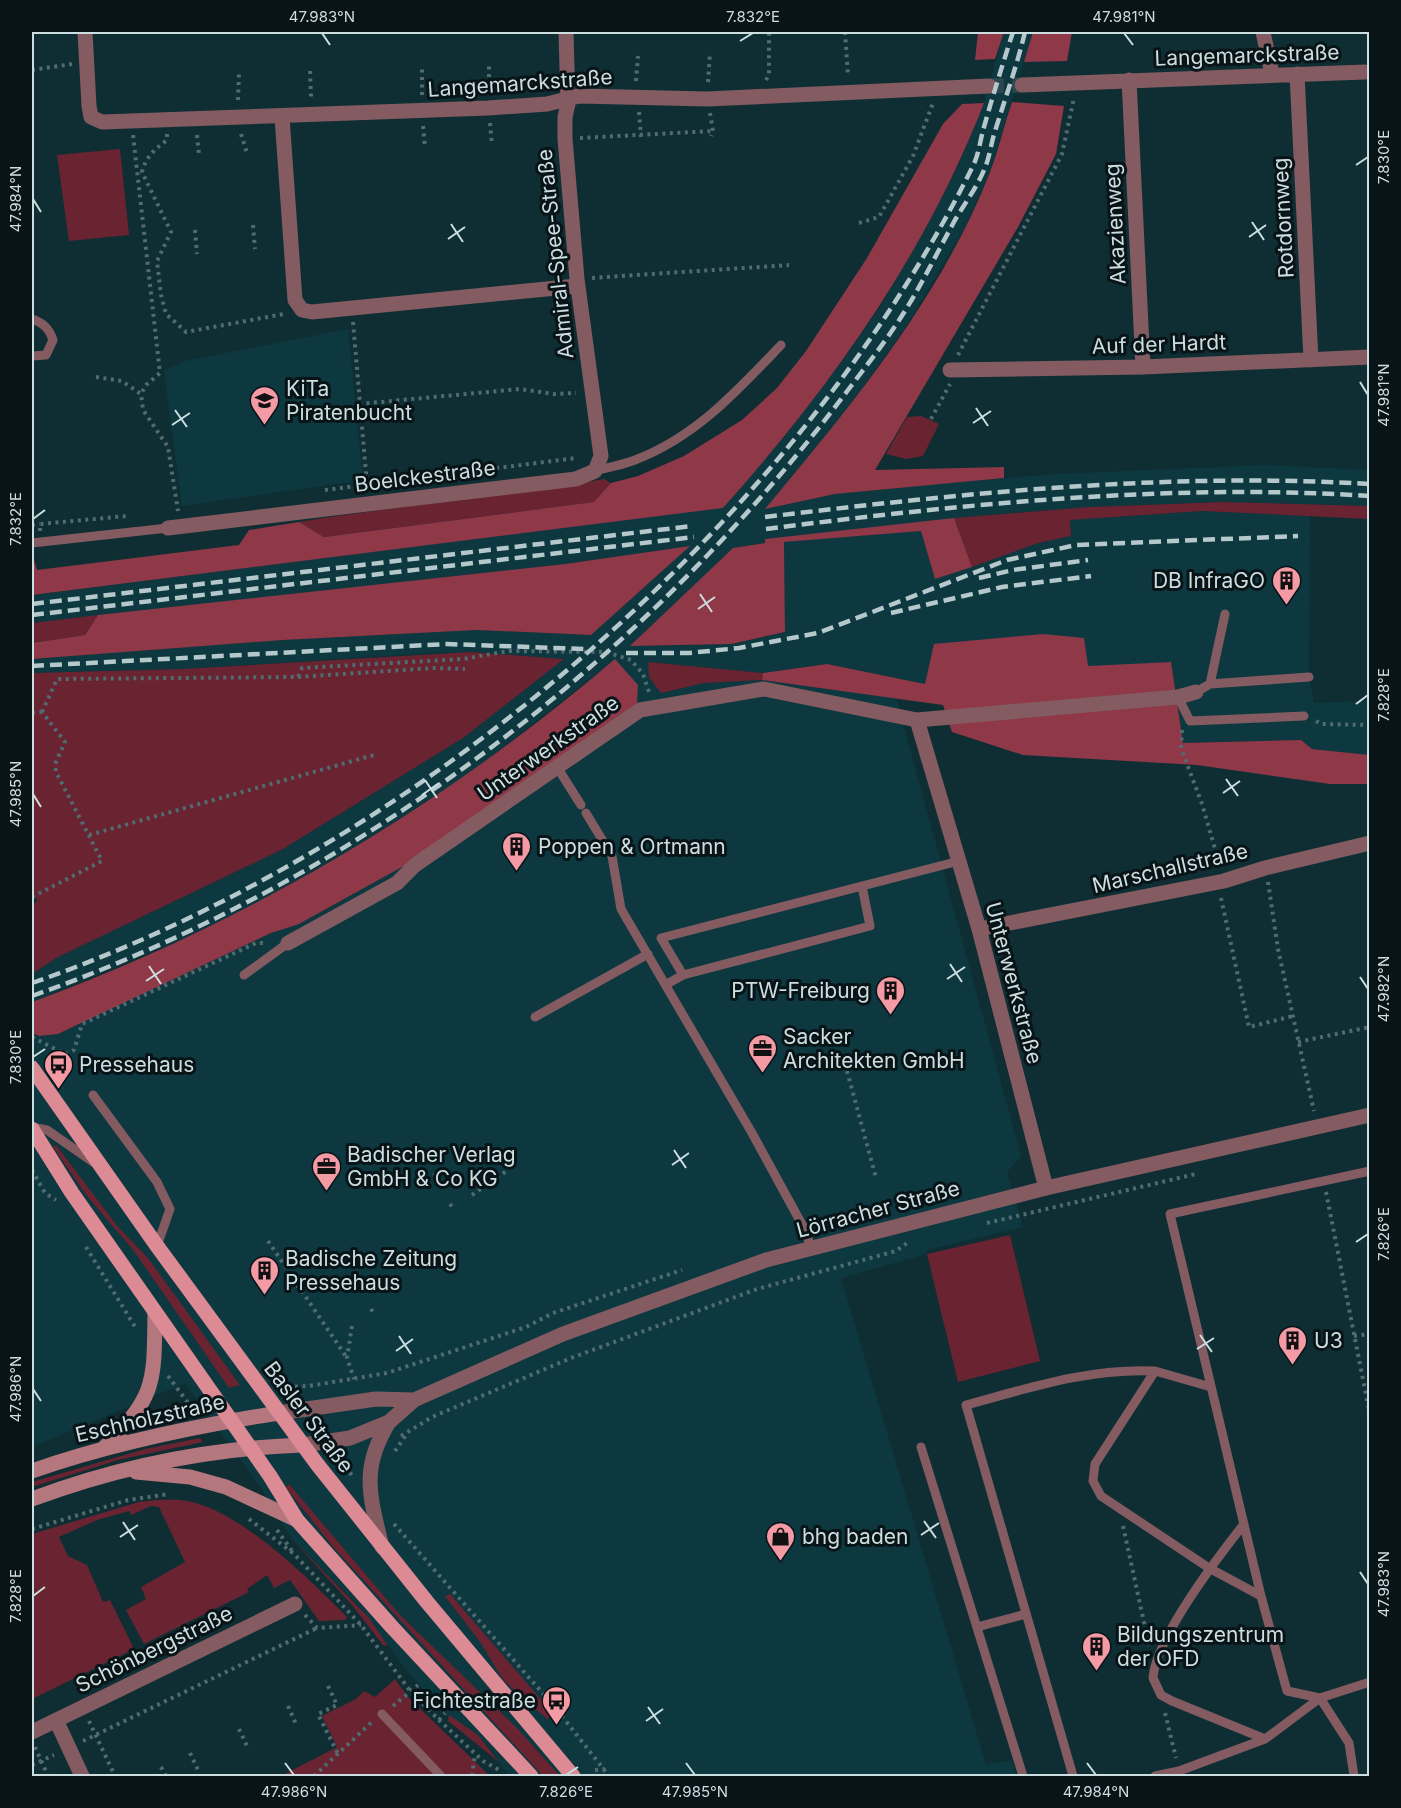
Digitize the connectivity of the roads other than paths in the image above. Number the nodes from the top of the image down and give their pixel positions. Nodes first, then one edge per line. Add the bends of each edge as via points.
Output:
1 (85, 32) edge
2 (566, 32) edge
3 (1263, 32) edge
4 (1367, 72) edge
5 (1272, 74) junction
6 (1297, 74) junction
7 (1130, 80) junction
8 (1022, 85) tunnel mouth
9 (989, 86) tunnel mouth
10 (568, 99) junction
11 (282, 117) junction
12 (577, 282) junction
13 (32, 319) edge
14 (781, 345) dead end
15 (32, 356) edge
16 (1370, 357) edge
17 (1311, 360) junction
18 (1143, 367) junction
19 (950, 370) road end
20 (595, 471) junction
21 (174, 527) joint
22 (32, 543) edge
23 (1225, 614) dead end
24 (1309, 677) dead end
25 (1210, 684) junction
26 (1196, 692) joint
27 (1178, 697) junction
28 (1304, 716) road end
29 (917, 720) junction
30 (557, 767) junction
31 (1370, 843) edge
32 (959, 861) junction
33 (862, 886) junction
34 (979, 929) junction
35 (288, 943) joint
36 (648, 954) junction
37 (244, 975) dead end
38 (683, 975) junction
39 (667, 984) junction
40 (535, 1017) dead end
41 (32, 1068) edge
42 (93, 1095) dead end
43 (1370, 1115) edge
44 (32, 1128) edge
45 (103, 1169) junction
46 (1370, 1171) edge
47 (1046, 1188) junction
48 (157, 1246) junction
49 (811, 1248) junction
50 (155, 1313) junction
51 (1155, 1371) junction
52 (1211, 1387) junction
53 (414, 1400) junction
54 (279, 1413) junction
55 (230, 1421) junction
56 (389, 1422) junction
57 (303, 1445) junction
58 (249, 1447) junction
59 (921, 1447) dead end
60 (104, 1448) junction
61 (32, 1471) edge
62 (122, 1471) junction
63 (32, 1499) edge
64 (297, 1520) junction
65 (1244, 1524) junction
66 (382, 1547) junction
67 (1209, 1568) junction
68 (1261, 1596) junction
69 (295, 1604) road end
70 (1026, 1614) junction
71 (977, 1627) junction
72 (1370, 1682) edge
73 (1320, 1698) junction
74 (382, 1714) road end
75 (56, 1720) junction
76 (32, 1732) edge
77 (1265, 1739) junction
78 (519, 1774) edge
79 (82, 1776) edge
80 (441, 1776) edge
81 (573, 1776) edge
82 (1023, 1776) edge
83 (1073, 1776) edge
84 (1155, 1776) edge
85 (1354, 1776) edge

1 - 11 street, Langemarckstraße via 92,117 102,122
2 - 10 street, Admiral-Spee-Straße
3 - 5 street
4 - 6 street, Langemarckstraße
5 - 6 street, Langemarckstraße
5 - 7 street, Langemarckstraße
6 - 17 street, Rotdornweg
7 - 8 street, Langemarckstraße
7 - 18 street, Akazienweg
9 - 10 street, Langemarckstraße via 707,99
10 - 11 street, Langemarckstraße via 488,108
10 - 12 street, Admiral-Spee-Straße via 565,139
11 - 12 street via 295,300 302,310 352,308
12 - 20 street, Admiral-Spee-Straße via 601,456
13 - 15 lane via 50,331 53,340 45,355
14 - 20 lane, Boelckestraße via 710,416 682,436 636,460
16 - 17 street, Auf der Hardt
17 - 18 street, Auf der Hardt
18 - 19 street, Auf der Hardt
20 - 21 street, Boelckestraße via 576,479
21 - 22 lane, Boelckestraße
23 - 25 lane
24 - 25 lane
25 - 26 lane
26 - 27 street, Unterwerkstraße
27 - 28 lane via 1190,721
27 - 29 street, Unterwerkstraße
29 - 30 street, Unterwerkstraße via 764,689 640,710
29 - 32 street, Unterwerkstraße
30 - 35 street, Unterwerkstraße via 415,865 397,883
30 - 36 lane via 612,856 621,909
31 - 34 street, Marschallstraße via 1221,882
32 - 33 lane
32 - 34 street, Unterwerkstraße
33 - 38 lane via 870,926
33 - 38 lane via 661,938
34 - 47 street, Unterwerkstraße
35 - 37 lane, Unterwerkstraße
36 - 39 lane
36 - 40 lane
38 - 39 lane
39 - 49 lane via 800,1220
41 - 45 main road, Basler Straße
42 - 48 lane via 157,1182 170,1209
43 - 47 street, Lörracher Straße
44 - 45 lane via 47,1130
44 - 50 main road
45 - 48 main road, Basler Straße
46 - 52 lane via 1170,1214
47 - 49 street, Lörracher Straße
48 - 54 main road, Basler Straße
49 - 53 street, Lörracher Straße via 766,1260 563,1334
50 - 55 main road
50 - 60 main road via 149,1391 139,1410
51 - 52 lane
51 - 67 lane via 1095,1464 1093,1481 1101,1496
51 - 70 lane via 1083,1374 966,1405
52 - 65 lane
53 - 54 street, Lörracher Straße via 376,1399
53 - 56 street, Lörracher Straße
54 - 55 main road, Eschholzstraße
54 - 57 main road, Basler Straße
55 - 58 main road
55 - 60 main road, Eschholzstraße
56 - 57 street, Lörracher Straße via 350,1438
56 - 66 street via 376,1443 370,1464 370,1495
57 - 58 main road, Lörracher Straße
57 - 66 main road, Basler Straße
58 - 62 main road
58 - 64 main road
59 - 71 lane
60 - 61 main road, Eschholzstraße
62 - 63 main road
62 - 64 main road via 199,1479 226,1487
64 - 78 main road
65 - 67 lane
65 - 68 lane
66 - 81 main road, Basler Straße
67 - 68 lane
67 - 77 lane via 1154,1667 1153,1678 1161,1695
68 - 73 lane via 1287,1691
69 - 75 street, Schönbergstraße
70 - 71 lane
70 - 83 lane
71 - 82 lane
72 - 73 lane
73 - 77 lane
73 - 85 lane via 1349,1743
74 - 80 lane
75 - 76 street, Schönbergstraße
75 - 79 street
77 - 84 lane

